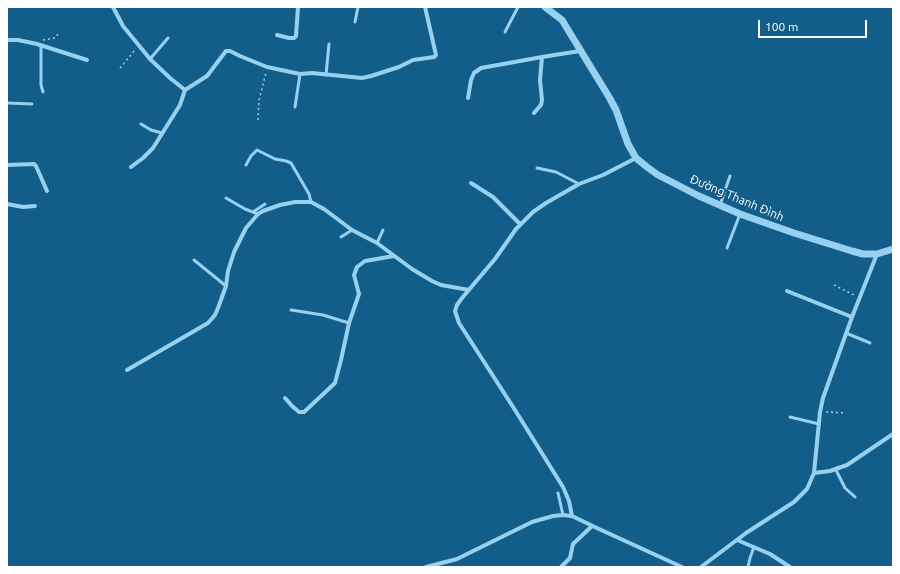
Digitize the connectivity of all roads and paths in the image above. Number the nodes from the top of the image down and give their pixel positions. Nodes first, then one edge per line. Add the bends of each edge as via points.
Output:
1 (113, 7) edge
2 (298, 7) edge
3 (358, 7) edge
4 (426, 7) edge
5 (518, 7) edge
6 (545, 7) edge
7 (356, 22) dead end
8 (505, 32) dead end
9 (58, 34) dead end
10 (277, 35) dead end
11 (168, 38) dead end
12 (7, 40) edge
13 (330, 44) dead end
14 (39, 45) junction
15 (139, 45) junction
16 (580, 51) junction
17 (542, 56) junction
18 (150, 59) junction
19 (87, 60) dead end
20 (267, 67) junction
21 (120, 68) dead end
22 (300, 74) junction
23 (326, 75) junction
24 (185, 90) junction
25 (44, 92) dead end
26 (468, 98) dead end
27 (7, 103) edge
28 (32, 104) dead end
29 (295, 107) dead end
30 (534, 113) dead end
31 (258, 120) dead end
32 (141, 124) dead end
33 (162, 134) junction
34 (636, 158) junction
35 (7, 165) edge
36 (246, 165) dead end
37 (131, 167) dead end
38 (537, 168) dead end
39 (730, 176) dead end
40 (471, 183) dead end
41 (579, 184) junction
42 (47, 191) dead end
43 (226, 198) dead end
44 (311, 202) junction
45 (7, 204) edge
46 (265, 204) dead end
47 (720, 205) junction
48 (35, 206) dead end
49 (253, 212) junction
50 (258, 214) junction
51 (740, 214) junction
52 (520, 224) junction
53 (352, 230) junction
54 (382, 230) dead end
55 (340, 237) dead end
56 (377, 243) junction
57 (727, 248) dead end
58 (893, 249) edge
59 (877, 254) junction
60 (394, 256) junction
61 (194, 260) dead end
62 (834, 285) dead end
63 (226, 286) junction
64 (469, 290) junction
65 (787, 291) dead end
66 (860, 297) junction
67 (291, 310) dead end
68 (852, 317) junction
69 (349, 323) junction
70 (846, 333) junction
71 (870, 343) dead end
72 (127, 370) dead end
73 (285, 398) dead end
74 (820, 412) junction
75 (846, 413) dead end
76 (790, 417) dead end
77 (819, 424) junction
78 (893, 434) edge
79 (836, 470) junction
80 (814, 473) junction
81 (558, 493) dead end
82 (855, 497) dead end
83 (563, 515) junction
84 (572, 516) junction
85 (592, 526) junction
86 (737, 540) junction
87 (754, 547) junction
88 (568, 561) junction
89 (426, 567) edge
90 (561, 567) edge
91 (569, 567) edge
92 (682, 567) edge
93 (701, 567) edge
94 (748, 567) edge
95 (789, 567) edge

1 - 15 street via 123,26
2 - 10 street via 296,36 289,38
3 - 7 lane
4 - 23 street via 435,56 413,60 399,68 362,78
5 - 8 lane
6 - 16 street, Đường Thanh Đình via 562,20
9 - 14 path via 55,38 40,41
11 - 18 lane
12 - 14 street
13 - 23 lane
14 - 19 street
14 - 25 lane via 41,85
15 - 18 street
15 - 21 path
16 - 17 street
16 - 34 street, Đường Thanh Đình via 616,110
17 - 26 street via 481,68 470,80
17 - 30 street via 542,100
18 - 24 street
20 - 22 street
20 - 24 street via 227,51 207,76
20 - 31 path via 259,100
22 - 23 street
22 - 29 lane
24 - 33 street via 180,105
27 - 28 lane
32 - 33 lane
33 - 37 street via 153,148
34 - 41 street
34 - 47 street, Đường Thanh Đình via 658,175
35 - 42 street via 34,164
36 - 44 lane via 257,150 291,163
38 - 41 lane via 556,172
39 - 47 lane
40 - 52 street via 493,197
41 - 52 street via 546,203
43 - 49 lane
44 - 50 street via 280,205
44 - 53 street
45 - 48 street
46 - 49 lane
47 - 51 street, Đường Thanh Đình
49 - 50 lane
50 - 63 street via 246,228 236,247
51 - 57 lane
51 - 59 street, Đường Thanh Đình via 852,251
52 - 64 street
53 - 55 lane
53 - 56 street
54 - 56 lane
56 - 60 street
58 - 59 street, Đường Thanh Đình
59 - 66 street
60 - 64 street via 432,281
60 - 69 street via 365,261 357,267 353,278 359,294
61 - 63 lane
62 - 66 path
63 - 72 street via 215,315 208,323
64 - 84 street via 457,305 456,318 563,487
65 - 68 street
66 - 68 street
67 - 69 lane via 323,315
68 - 70 street
69 - 73 street via 335,383 304,412 299,412
70 - 71 lane
70 - 74 street
74 - 75 path
74 - 77 street
76 - 77 lane
77 - 80 street
78 - 79 street
79 - 80 street
79 - 82 lane via 845,488
80 - 86 street via 801,497
81 - 83 lane
83 - 84 street
83 - 89 street via 532,522 456,559
84 - 85 street
85 - 88 street via 574,544
85 - 92 street
86 - 87 street
86 - 93 street
87 - 94 lane
87 - 95 street
88 - 90 street
88 - 91 street

